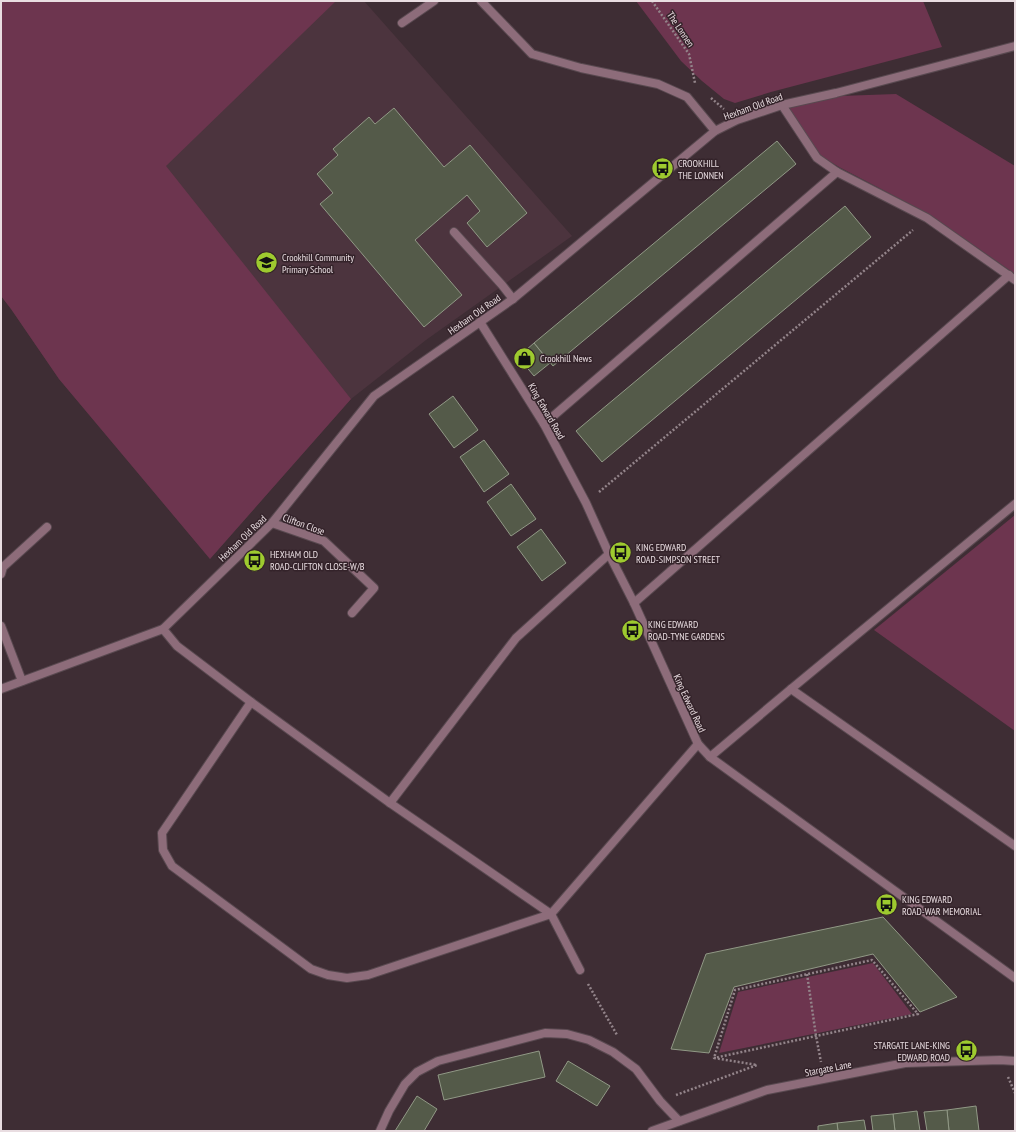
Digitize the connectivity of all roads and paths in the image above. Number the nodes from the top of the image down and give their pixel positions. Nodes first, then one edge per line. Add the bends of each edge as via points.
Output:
1 (434, 1) edge
2 (481, 1) edge
3 (652, 1) edge
4 (402, 23) dead end
5 (1015, 46) edge
6 (695, 84) dead end
7 (707, 94) dead end
8 (782, 105) junction
9 (737, 120) junction
10 (715, 131) junction
11 (837, 172) junction
12 (927, 218) junction
13 (454, 232) dead end
14 (1012, 278) edge
15 (513, 299) junction
16 (480, 322) junction
17 (544, 424) junction
18 (586, 503) junction
19 (1015, 504) edge
20 (272, 523) junction
21 (47, 526) dead end
22 (609, 554) junction
23 (1, 574) edge
24 (634, 603) junction
25 (352, 613) dead end
26 (1, 626) edge
27 (163, 629) junction
28 (22, 681) junction
29 (1, 689) edge
30 (791, 689) junction
31 (251, 702) junction
32 (698, 744) junction
33 (710, 758) junction
34 (390, 803) junction
35 (1015, 846) edge
36 (551, 914) junction
37 (580, 970) joint
38 (807, 974) junction
39 (1015, 978) edge
40 (617, 1036) dead end
41 (816, 1036) junction
42 (714, 1058) junction
43 (1015, 1061) edge
44 (825, 1079) junction
45 (660, 1101) junction
46 (679, 1121) junction
47 (380, 1131) edge
48 (652, 1131) edge

1 - 4 street
2 - 10 street via 532,54 581,68 658,84 687,97
3 - 6 path, The Lonnen via 688,54
5 - 8 street, Hexham Old Road
7 - 9 path
8 - 9 street, Hexham Old Road
8 - 11 street via 817,158
9 - 10 street, Hexham Old Road
10 - 15 street, Hexham Old Road
11 - 12 street
11 - 17 street
12 - 14 street
12 - 18 path
13 - 15 street
14 - 24 street
15 - 16 street, Hexham Old Road
16 - 17 street, King Edward Road
16 - 20 street, Hexham Old Road via 374,396
17 - 18 street, King Edward Road
18 - 22 street, King Edward Road
19 - 30 street
20 - 25 street, Clifton Close via 324,541 374,588
20 - 27 street, Hexham Old Road
21 - 23 street via 3,567
22 - 24 street, King Edward Road
22 - 34 street via 516,638
24 - 32 street, King Edward Road
26 - 28 street
27 - 28 street, Hexham Old Road
27 - 31 street via 177,646
28 - 29 street, Hexham Old Road
30 - 33 street
30 - 35 street
31 - 34 street
31 - 36 street via 162,833 163,850 172,866 311,969 347,978 368,975
32 - 33 street, King Edward Road
32 - 36 street
33 - 39 street, King Edward Road
34 - 36 street
36 - 37 street
37 - 40 path
38 - 41 path
38 - 41 path via 872,960 918,1014
38 - 42 path via 735,990
41 - 42 path
41 - 44 path
42 - 45 path via 757,1065
43 - 44 street, Stargate Lane via 905,1063
44 - 46 street, Stargate Lane via 767,1090
45 - 46 street
45 - 47 street via 636,1069 613,1052 589,1040 567,1034 545,1033 438,1061 417,1072 405,1084
46 - 48 street, Stargate Lane

